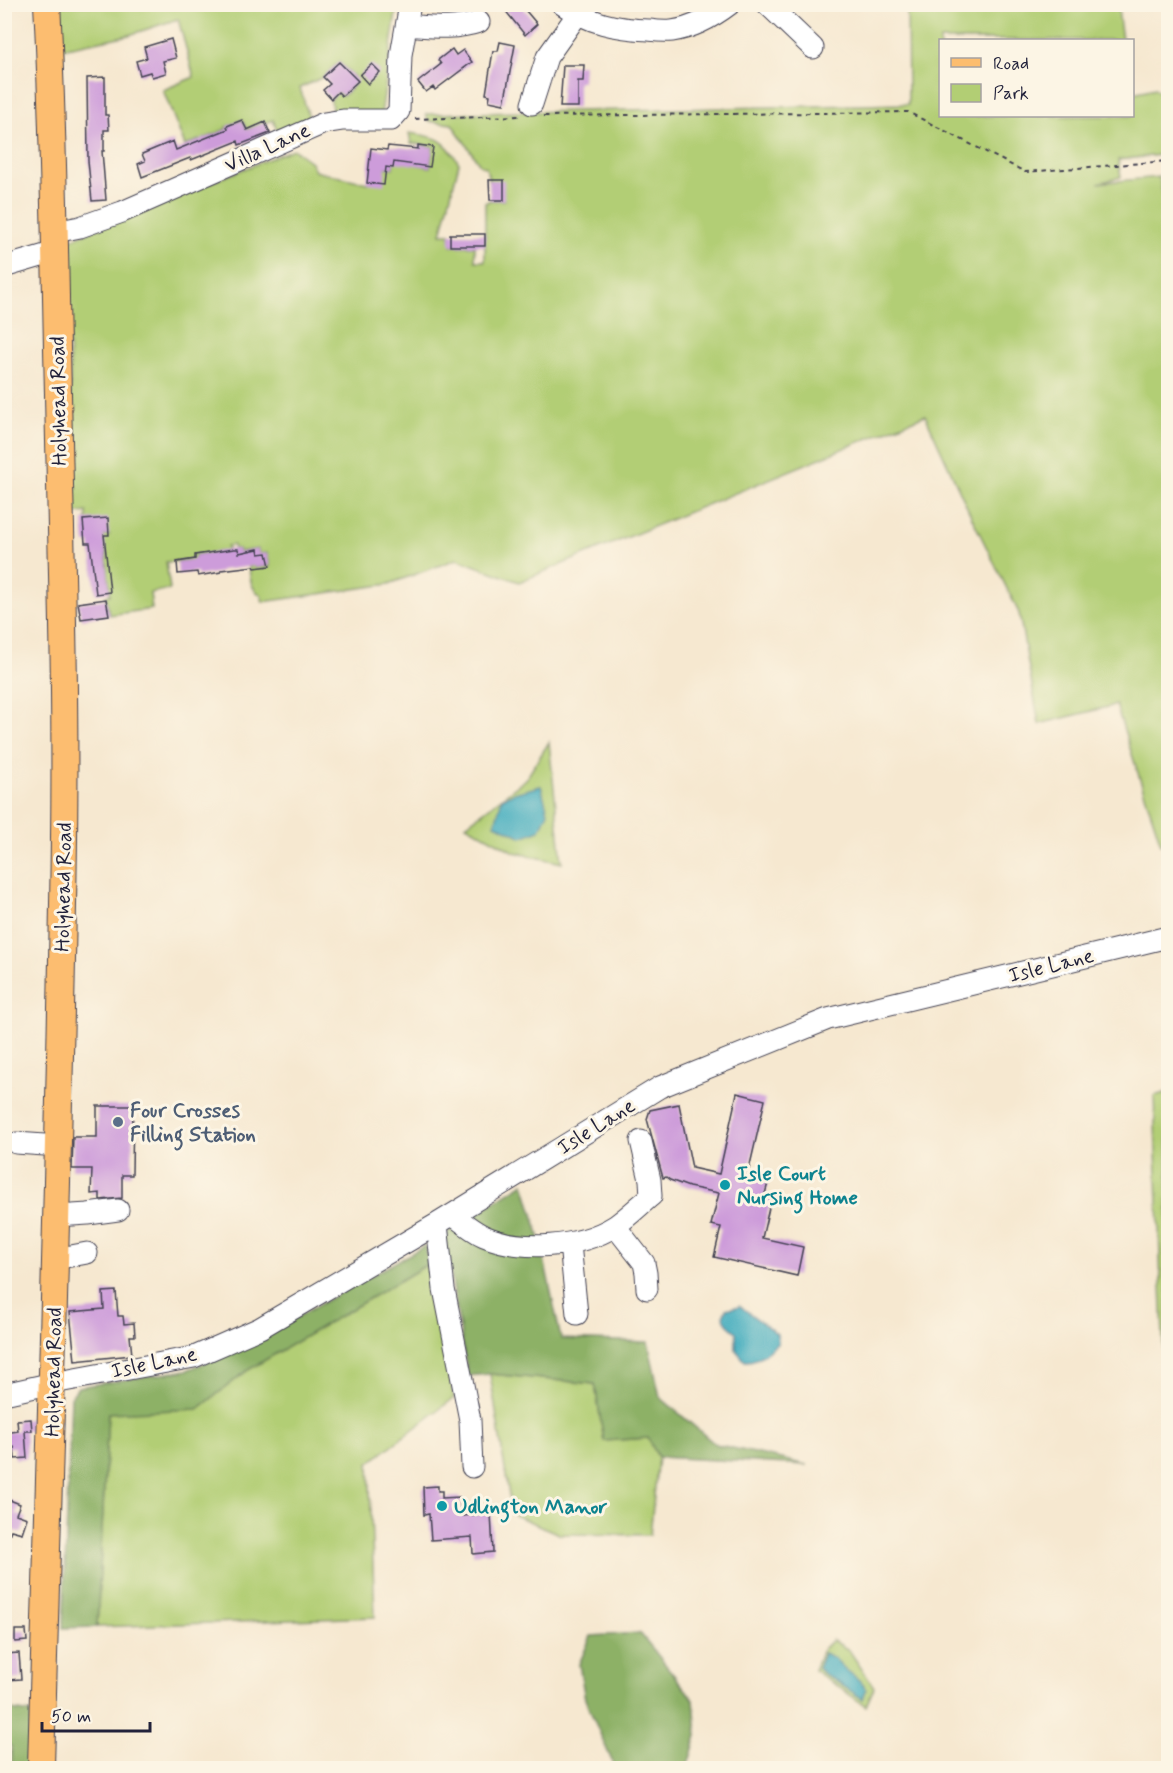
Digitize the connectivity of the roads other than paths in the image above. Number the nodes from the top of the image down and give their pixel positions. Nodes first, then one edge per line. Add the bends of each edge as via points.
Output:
1 (47, 4) edge
2 (730, 4) edge
3 (767, 4) edge
4 (569, 10) edge
5 (409, 15) edge
6 (479, 22) dead end
7 (813, 48) dead end
8 (534, 112) road end
9 (55, 242) junction
10 (4, 267) edge
11 (1168, 937) edge
12 (641, 1141) dead end
13 (16, 1143) dead end
14 (59, 1146) junction
15 (118, 1210) dead end
16 (57, 1216) junction
17 (445, 1219) junction
18 (615, 1226) junction
19 (570, 1244) junction
20 (87, 1253) dead end
21 (55, 1259) junction
22 (647, 1289) dead end
23 (577, 1314) dead end
24 (53, 1383) junction
25 (4, 1394) edge
26 (472, 1467) dead end
27 (41, 1768) edge

1 - 9 main road, Holyhead Road
2 - 4 street via 712,17 670,32 596,23
3 - 7 street
4 - 8 street via 547,57 531,71
5 - 6 street via 463,28
5 - 9 street, Villa Lane via 401,55 399,111 391,120 324,123 80,227
9 - 10 street, Villa Lane
9 - 14 main road, Holyhead Road via 64,833
11 - 17 street, Isle Lane via 828,1019 660,1087
12 - 18 street via 651,1197
13 - 14 street
14 - 16 main road, Holyhead Road
15 - 16 street
16 - 21 main road, Holyhead Road
17 - 19 street via 501,1242
17 - 24 street, Isle Lane via 260,1328 194,1357
17 - 26 street via 444,1289 470,1420
18 - 19 street
18 - 22 street via 644,1263
19 - 23 street
20 - 21 street
21 - 24 main road, Holyhead Road
24 - 25 street, Isle Lane
24 - 27 main road, Holyhead Road

